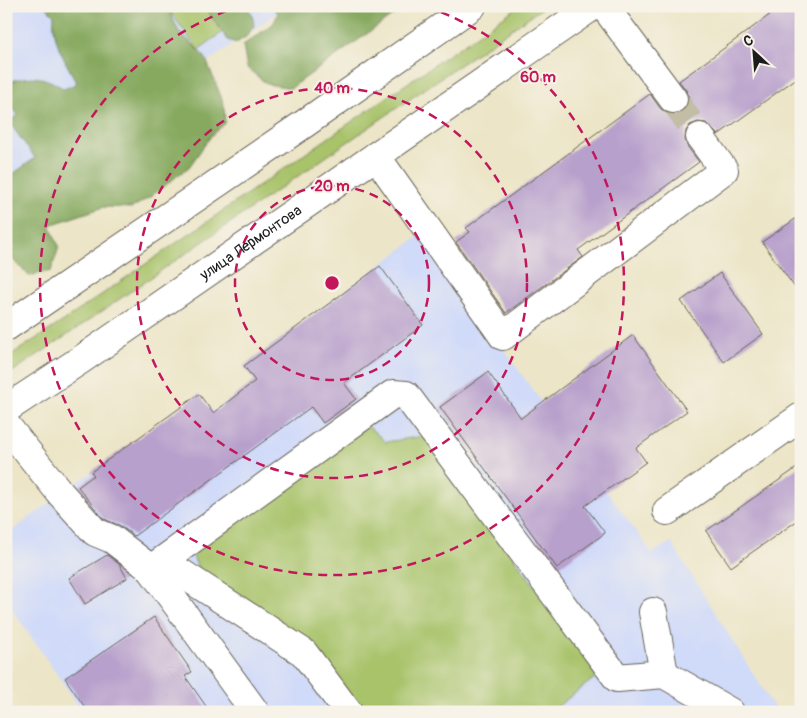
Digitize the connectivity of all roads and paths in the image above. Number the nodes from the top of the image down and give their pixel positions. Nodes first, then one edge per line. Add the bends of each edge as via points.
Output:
1 (472, 6) edge
2 (593, 6) edge
3 (604, 6) edge
4 (673, 99) tunnel mouth
5 (700, 137) tunnel mouth
6 (376, 156) junction
7 (6, 327) edge
8 (6, 409) edge
9 (801, 416) edge
10 (6, 425) edge
11 (667, 511) dead end
12 (154, 567) junction
13 (653, 612) dead end
14 (664, 674) junction
15 (254, 712) edge
16 (348, 712) edge
17 (730, 712) edge

1 - 7 main road
2 - 6 main road, улица Лермонтова
3 - 4 main road
5 - 6 main road via 724,170 503,336
6 - 8 main road, улица Лермонтова
9 - 11 main road
10 - 12 main road via 95,532 112,539
12 - 14 main road via 393,394 406,395 617,678
12 - 15 main road
12 - 16 main road via 172,567 304,653
13 - 14 main road
14 - 17 main road

